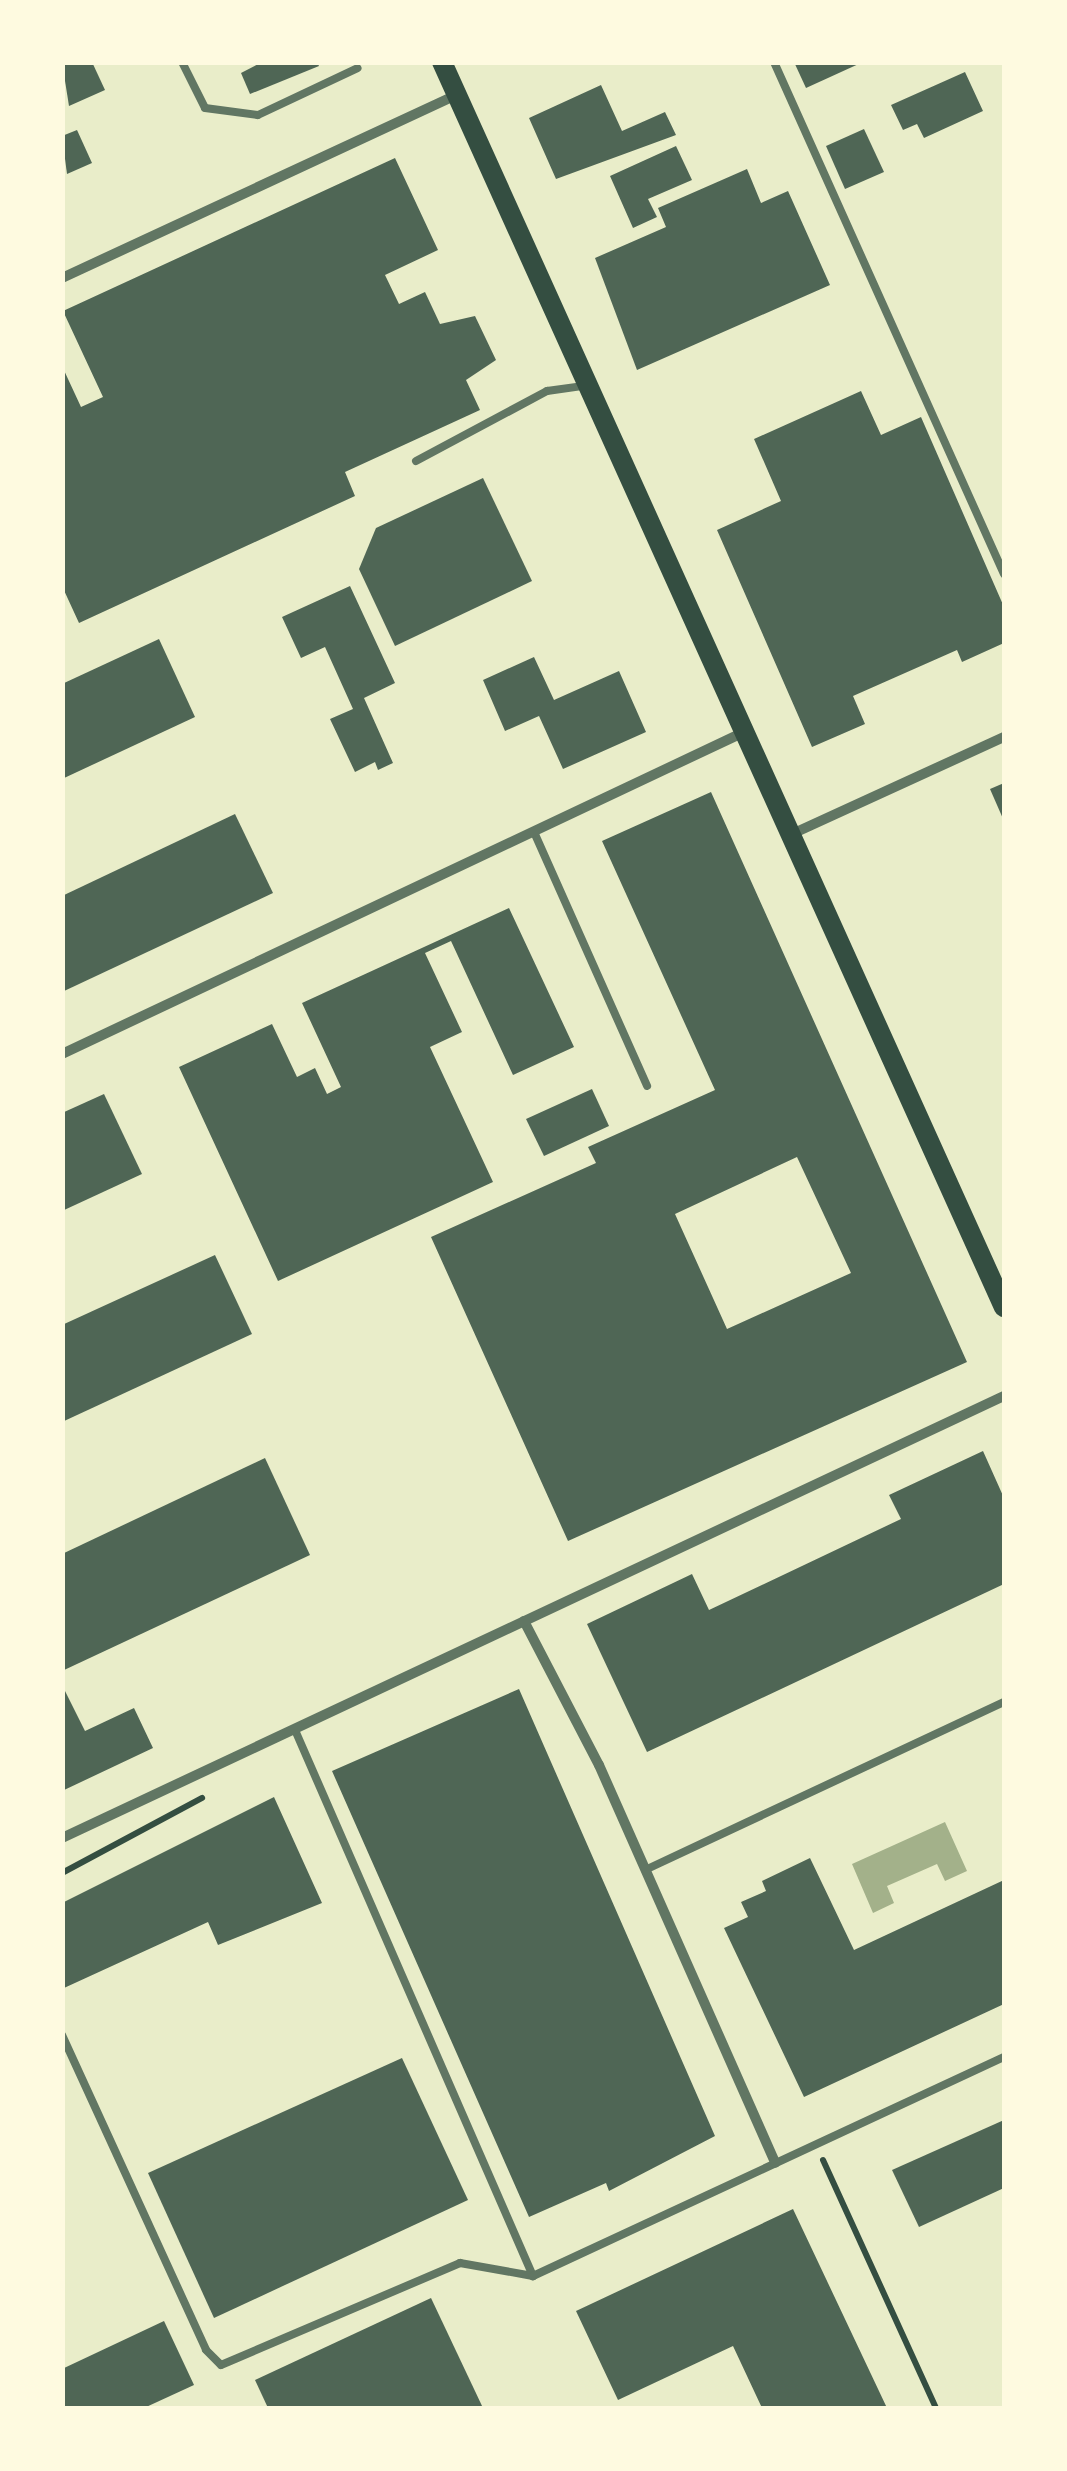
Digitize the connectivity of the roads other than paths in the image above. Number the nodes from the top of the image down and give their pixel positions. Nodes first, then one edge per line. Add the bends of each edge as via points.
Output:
1 (182, 62) edge
2 (442, 62) edge
3 (774, 62) edge
4 (358, 68) dead end
5 (456, 95) junction
6 (62, 278) edge
7 (588, 386) junction
8 (416, 462) dead end
9 (1004, 574) edge
10 (745, 732) junction
11 (1004, 737) edge
12 (534, 832) junction
13 (792, 834) junction
14 (62, 1054) edge
15 (647, 1086) dead end
16 (1004, 1307) edge
17 (1004, 1396) edge
18 (524, 1621) junction
19 (1004, 1702) edge
20 (295, 1730) junction
21 (62, 1838) edge
22 (644, 1870) junction
23 (62, 2035) edge
24 (1004, 2058) edge
25 (775, 2163) junction
26 (533, 2276) junction

1 - 4 lane via 204,108 258,115
2 - 5 main road
3 - 9 lane
5 - 6 street
5 - 7 main road
7 - 8 lane via 547,391
7 - 10 main road
10 - 12 street
10 - 13 main road
11 - 13 street
12 - 14 street
12 - 15 lane
13 - 16 main road
17 - 18 street
18 - 20 street
18 - 22 street
19 - 22 lane
20 - 21 street
20 - 26 lane
22 - 25 street
23 - 26 lane via 206,2350 220,2365 460,2263
24 - 25 lane
25 - 26 lane

